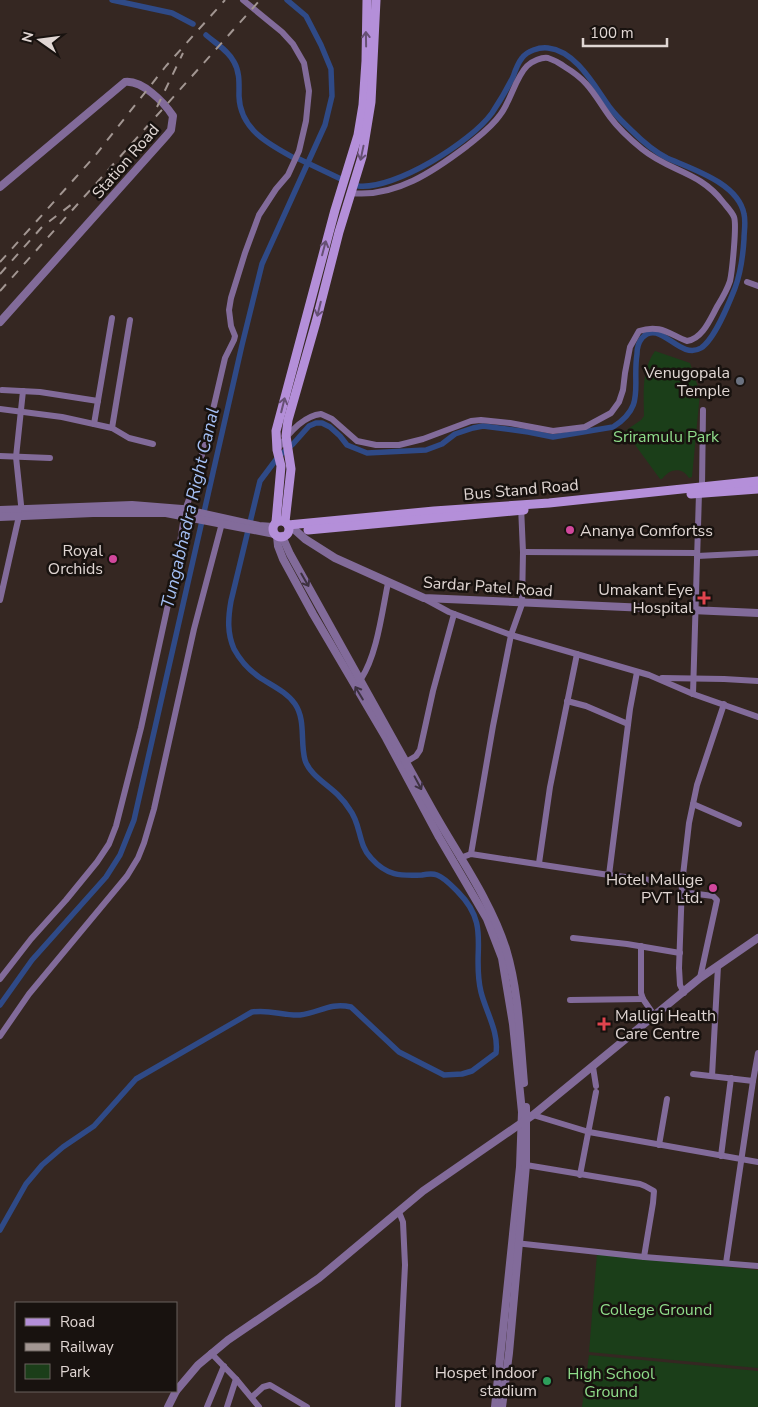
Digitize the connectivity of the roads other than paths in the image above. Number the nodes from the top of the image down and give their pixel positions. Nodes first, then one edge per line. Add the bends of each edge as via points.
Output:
1 (243, 0) edge
2 (367, 0) edge
3 (376, 0) edge
4 (0, 187) edge
5 (351, 193) junction
6 (747, 282) dead end
7 (758, 286) edge
8 (112, 318) dead end
9 (130, 320) dead end
10 (0, 322) edge
11 (2, 390) dead end
12 (23, 391) junction
13 (98, 401) junction
14 (0, 409) edge
15 (703, 410) dead end
16 (21, 411) junction
17 (94, 424) junction
18 (112, 428) junction
19 (286, 439) junction
20 (153, 444) dead end
21 (277, 452) junction
22 (0, 456) edge
23 (16, 457) junction
24 (50, 458) dead end
25 (286, 466) junction
26 (758, 481) edge
27 (758, 489) edge
28 (700, 490) junction
29 (521, 508) junction
30 (0, 510) edge
31 (187, 513) junction
32 (21, 514) junction
33 (0, 517) edge
34 (218, 521) junction
35 (282, 529) junction
36 (523, 552) junction
37 (758, 552) edge
38 (697, 555) junction
39 (388, 583) junction
40 (424, 598) junction
41 (0, 600) edge
42 (522, 604) junction
43 (694, 610) junction
44 (758, 613) edge
45 (454, 614) junction
46 (511, 635) junction
47 (577, 654) junction
48 (638, 672) junction
49 (657, 678) junction
50 (361, 679) junction
51 (693, 679) junction
52 (758, 681) edge
53 (693, 694) junction
54 (567, 701) junction
55 (724, 704) junction
56 (758, 717) edge
57 (628, 724) junction
58 (406, 762) junction
59 (693, 804) junction
60 (739, 824) dead end
61 (471, 854) junction
62 (460, 858) junction
63 (539, 864) junction
64 (609, 875) junction
65 (682, 884) junction
66 (682, 892) junction
67 (573, 938) dead end
68 (756, 939) edge
69 (641, 946) junction
70 (758, 948) edge
71 (680, 953) junction
72 (718, 966) junction
73 (700, 978) junction
74 (0, 979) edge
75 (684, 993) junction
76 (643, 999) junction
77 (570, 1000) dead end
78 (654, 1015) junction
79 (0, 1036) edge
80 (758, 1052) edge
81 (593, 1067) junction
82 (693, 1074) dead end
83 (712, 1076) junction
84 (731, 1078) junction
85 (753, 1081) junction
86 (667, 1099) dead end
87 (527, 1119) junction
88 (589, 1132) junction
89 (659, 1145) junction
90 (720, 1156) junction
91 (742, 1160) junction
92 (758, 1162) edge
93 (526, 1165) junction
94 (580, 1175) junction
95 (399, 1212) junction
96 (515, 1243) junction
97 (644, 1257) junction
98 (726, 1263) junction
99 (758, 1266) edge
100 (211, 1353) junction
101 (224, 1366) junction
102 (236, 1379) junction
103 (178, 1389) edge
104 (176, 1392) edge
105 (252, 1397) junction
106 (298, 1405) edge
107 (257, 1406) edge
108 (168, 1407) edge
109 (207, 1407) edge
110 (227, 1407) edge
111 (307, 1407) edge
112 (398, 1407) edge
113 (495, 1407) edge
114 (502, 1407) edge

1 - 31 street via 282,32 299,53 308,78 308,105 299,151 288,175 259,214 237,276 229,310 235,336 225,358
21 -> 2 main road via 276,432 302,328 358,135 366,61
3 -> 5 main road via 371,102 362,157
4 - 10 street, Station Road via 125,82 136,82 165,104 173,116 167,135
5 -> 19 main road via 288,420
5 - 19 street via 372,194 396,188 443,164 491,127 527,66 549,58 584,81 610,117 643,149 663,163 700,180 719,197 735,224 731,273 723,297 695,338 687,340 654,328 639,331 630,347 619,402 611,414 585,427 553,431 481,420 423,439 376,445 356,441 332,419 321,414 309,417
6 - 7 street
8 - 13 street
9 - 18 street
11 - 12 street
12 - 13 street
12 - 16 street
13 - 17 street
14 - 16 street
15 - 28 street
16 - 17 street
16 - 23 street
17 - 18 street
18 - 20 street via 129,438
19 - 21 street
19 - 25 main road
21 - 25 main road
22 - 23 street
23 - 24 street
23 - 32 street
25 - 35 main road
26 - 28 main road, Bus Stand Road
27 - 28 main road, Bus Stand Road
28 - 29 main road, Bus Stand Road
28 - 38 street
29 - 35 main road, Bus Stand Road via 434,511
29 - 36 street
30 - 32 street
31 - 32 street via 132,505
31 - 34 street
31 - 74 street via 141,728 113,836 97,862
32 - 33 street
32 - 41 street
34 - 35 street via 259,529
34 - 79 street via 150,827 138,858 117,889 29,994
35 - 39 street, Sardar Patel Road
35 -> 50 street via 290,554
87 -> 35 street via 508,989 493,932 283,558 278,546
36 - 38 street
36 - 42 street
37 - 38 street
38 - 43 street
39 - 40 street, Sardar Patel Road
39 - 50 street via 368,668
40 - 42 street, Sardar Patel Road
40 - 45 street
42 - 43 street, Sardar Patel Road
42 - 46 street
43 - 44 street, Sardar Patel Road
43 - 51 street
45 - 46 street
45 - 58 street via 420,750
46 - 47 street
46 - 61 street
47 - 48 street
47 - 54 street
48 - 49 street
48 - 57 street
49 - 51 street
49 - 53 street
50 - 58 street
51 - 52 street
51 - 53 street
53 - 55 street
54 - 57 street
54 - 63 street
55 - 56 street
55 - 59 street
57 - 64 street
58 -> 62 street
59 - 60 street
59 - 65 street
61 - 62 street
61 - 63 street
62 - 87 street via 491,913 512,970
63 - 64 street
64 - 65 street
65 - 66 street
66 - 71 street
66 - 73 street via 713,896 717,900
67 - 69 street
68 - 70 street
68 - 72 street
69 - 71 street
69 - 76 street
71 - 75 street via 680,985
72 - 73 street
72 - 83 street
73 - 75 street
75 - 78 street
76 - 77 street
76 - 78 street
78 - 81 street
80 - 85 street
81 - 87 street
81 - 88 street via 596,1089
82 - 83 street
83 - 84 street
84 - 85 street
84 - 90 street
85 - 91 street
86 - 89 street
87 - 88 street
87 - 93 street
87 - 95 street via 423,1191
87 - 96 street
88 - 89 street
88 - 94 street
89 - 90 street
90 - 91 street
91 - 92 street
91 - 98 street
93 - 94 street
93 - 96 street
94 - 97 street via 640,1184 654,1191
95 - 100 street via 319,1278
95 - 112 street via 403,1222 405,1265
96 - 97 street
96 - 113 street
96 - 114 street via 509,1353
97 - 98 street
98 - 99 street
100 - 101 street
100 - 103 street
101 - 102 street
101 - 109 street
102 - 105 street
102 - 110 street
104 - 108 street
105 - 106 street via 270,1385
105 - 107 street
106 - 111 street

